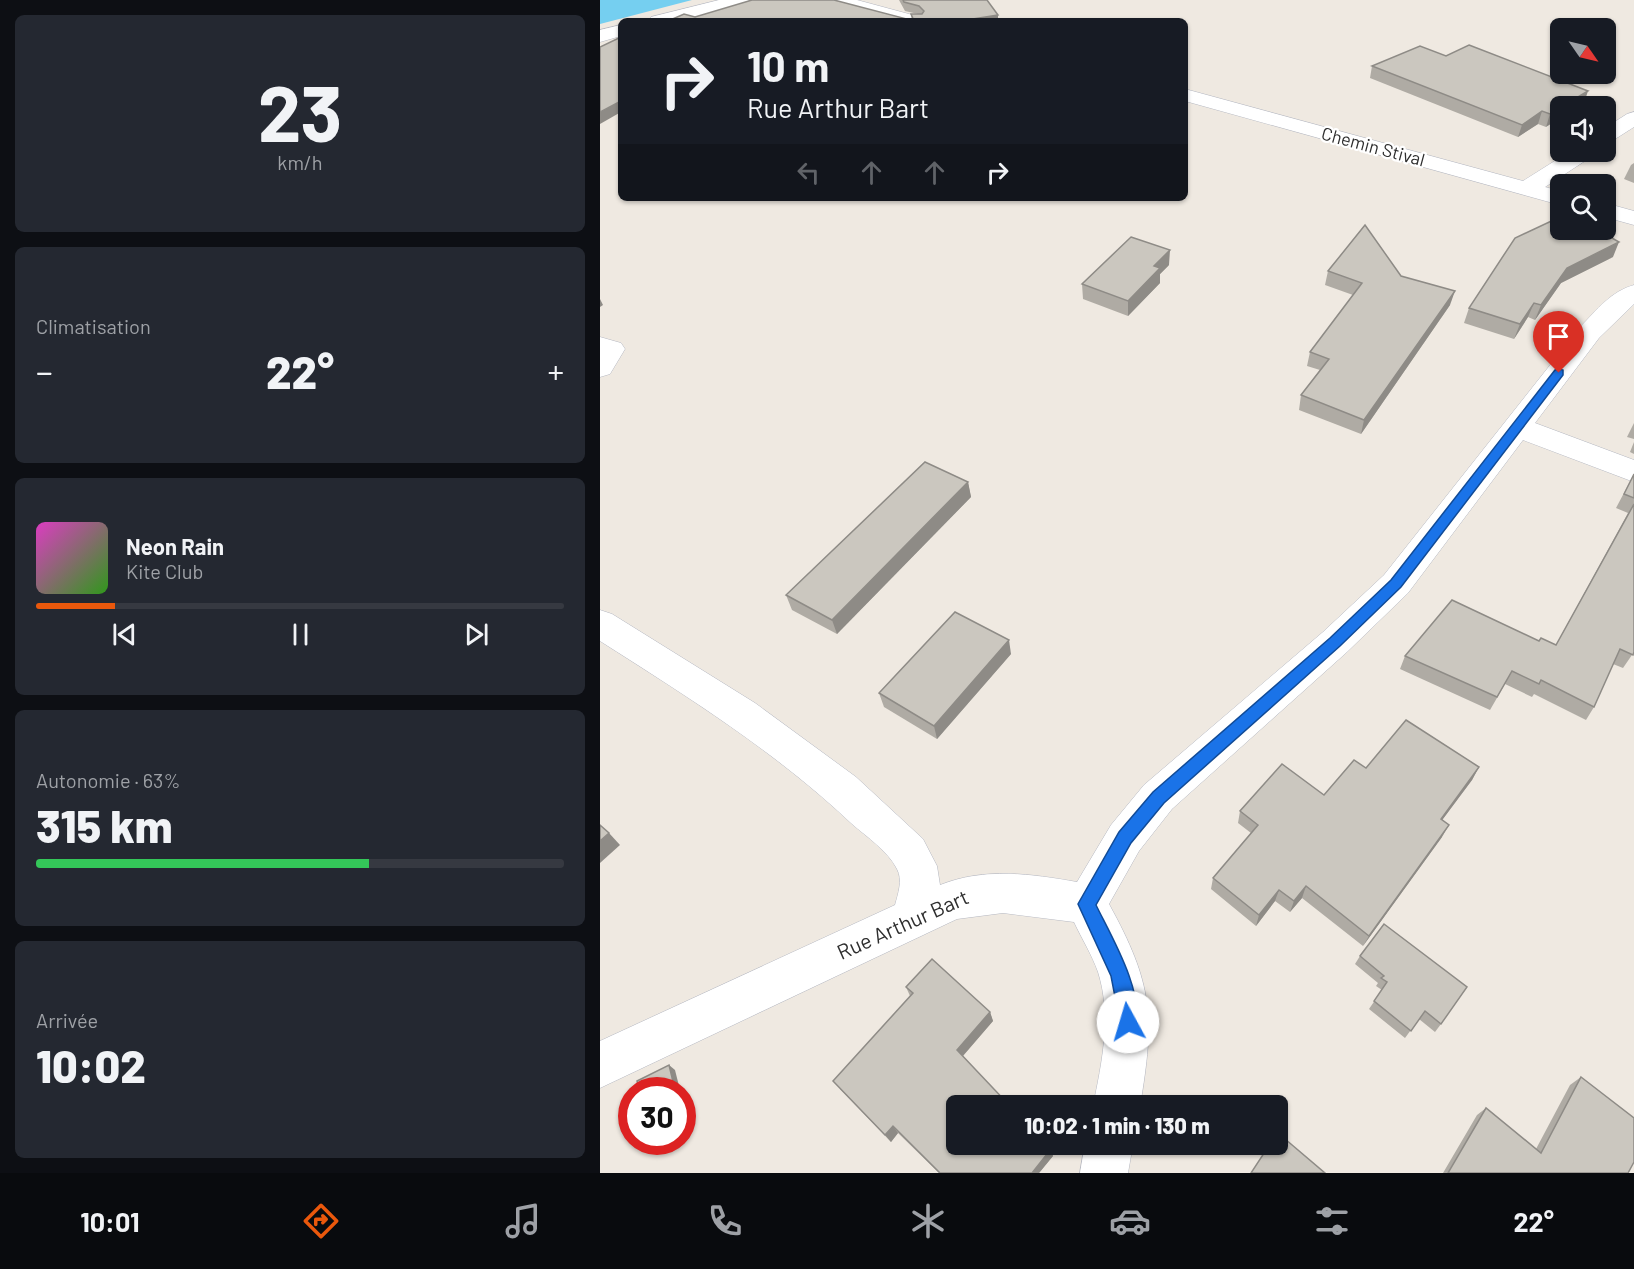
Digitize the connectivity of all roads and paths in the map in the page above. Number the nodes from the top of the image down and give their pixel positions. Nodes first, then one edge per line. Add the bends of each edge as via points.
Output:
1 (740, 0) edge
2 (837, 0) edge
3 (669, 18) edge
4 (903, 18) edge
5 (618, 31) edge
6 (600, 36) edge
7 (1188, 96) edge
8 (1634, 118) edge
9 (1616, 130) edge
10 (1568, 162) edge
11 (1526, 189) junction
12 (1550, 195) edge
13 (1616, 213) edge
14 (1634, 218) edge
15 (1634, 293) edge
16 (600, 345) edge
17 (600, 368) edge
18 (1517, 427) junction
19 (1634, 471) edge
20 (600, 624) edge
21 (1087, 904) junction
22 (912, 919) junction
23 (600, 1065) edge
24 (1118, 1095) edge
25 (1107, 1155) edge
26 (1104, 1173) edge

1 - 3 street
2 - 4 street
5 - 6 street
7 - 11 street, Chemin Stival
8 - 9 street
10 - 11 street
11 - 12 street, Chemin Stival
13 - 14 street
15 - 18 street via 1618,303 1590,332
16 - 17 street via 612,349
18 - 19 street
18 - 21 street via 1424,549 1372,609 1158,797 1125,838
20 - 22 street via 764,727 838,783 905,848 917,866 920,892
21 - 22 street, Rue Arthur Bart via 1010,892 977,893 951,900
21 - 24 street via 1106,941 1126,997 1128,1022
22 - 23 street, Rue Arthur Bart
25 - 26 street

